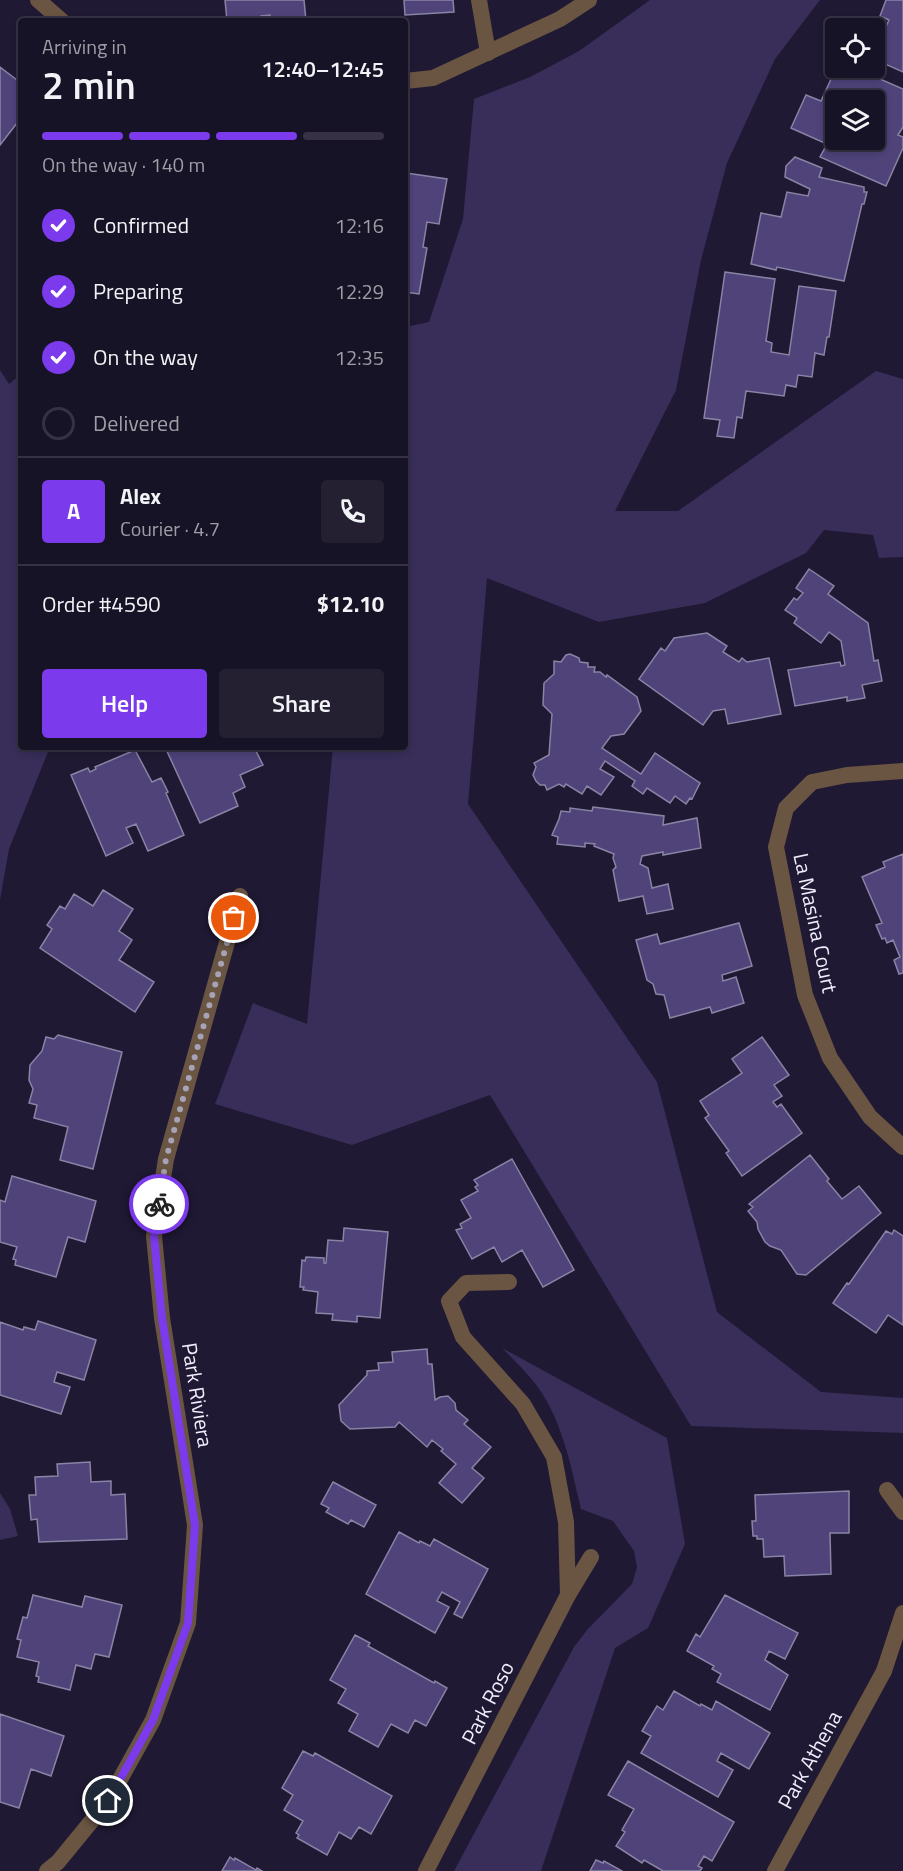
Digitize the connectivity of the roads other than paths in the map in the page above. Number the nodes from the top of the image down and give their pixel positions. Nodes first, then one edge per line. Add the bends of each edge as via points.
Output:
1 (38, 0) edge
2 (479, 0) edge
3 (589, 0) edge
4 (59, 18) edge
5 (488, 53) junction
6 (408, 81) edge
7 (903, 771) edge
8 (240, 896) dead end
9 (903, 1147) edge
10 (509, 1282) dead end
11 (887, 1490) dead end
12 (903, 1512) edge
13 (591, 1557) dead end
14 (568, 1595) junction
15 (903, 1613) edge
16 (48, 1871) edge
17 (426, 1871) edge
18 (776, 1871) edge

1 - 4 street
2 - 5 street
3 - 5 street via 560,19
5 - 6 street via 434,78
7 - 9 street, La Masina Court via 812,782 786,808 776,847 805,995 830,1058 870,1117
8 - 16 street, Park Riviera via 166,1159 154,1236 162,1318 195,1525 188,1623 153,1720 108,1801
10 - 14 street via 466,1283 449,1301 463,1337 523,1404 554,1457 566,1522
11 - 12 street
13 - 14 street, Park Roso
14 - 17 street, Park Roso
15 - 18 street, Park Athena via 884,1671

